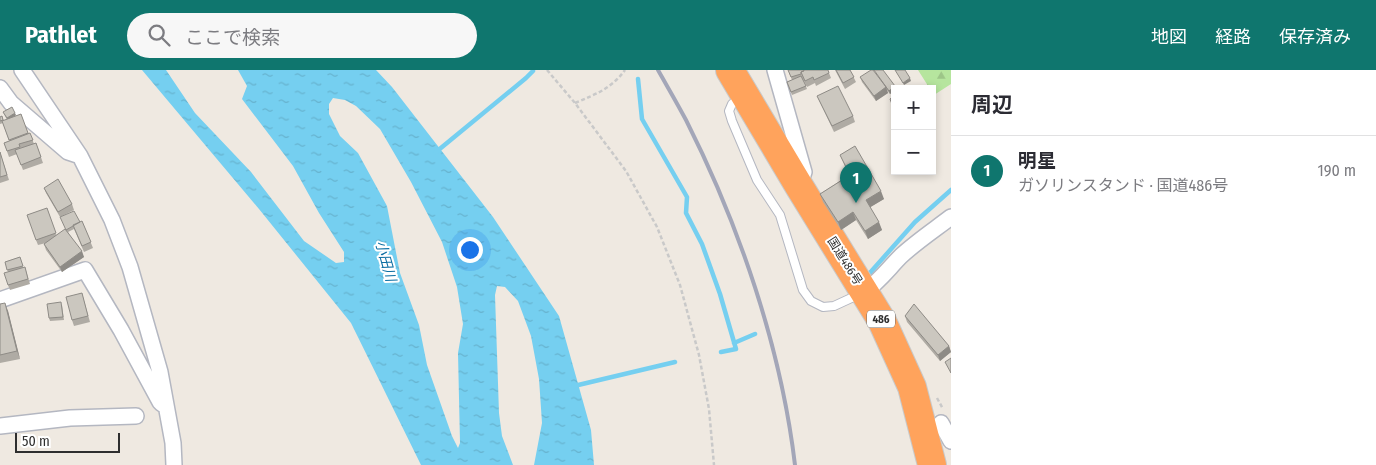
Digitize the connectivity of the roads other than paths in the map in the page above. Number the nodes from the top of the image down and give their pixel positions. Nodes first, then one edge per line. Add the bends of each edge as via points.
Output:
1 (22, 70) edge
2 (730, 70) edge
3 (775, 70) edge
4 (0, 88) edge
5 (745, 94) junction
6 (80, 156) junction
7 (799, 186) junction
8 (951, 217) edge
9 (864, 292) junction
10 (0, 300) edge
11 (166, 407) junction
12 (136, 416) dead end
13 (941, 423) dead end
14 (0, 426) edge
15 (951, 441) edge
16 (174, 465) edge
17 (932, 465) edge

1 - 6 street
2 - 5 highway, 国道486号 / 486
3 - 7 street via 804,172
4 - 6 street via 11,103 68,152
5 - 7 highway, 国道486号 / 486
5 - 9 lane via 732,104 729,111 757,180 780,215 803,290 811,301 822,307 834,306
6 - 11 street via 112,220 130,267 160,372
7 - 9 highway, 国道486号 / 486
8 - 9 street via 903,254
9 - 17 highway, 国道486号 / 486 via 882,321 912,387
10 - 11 street via 86,270 160,402
11 - 16 street
12 - 14 street via 70,418
13 - 15 street

